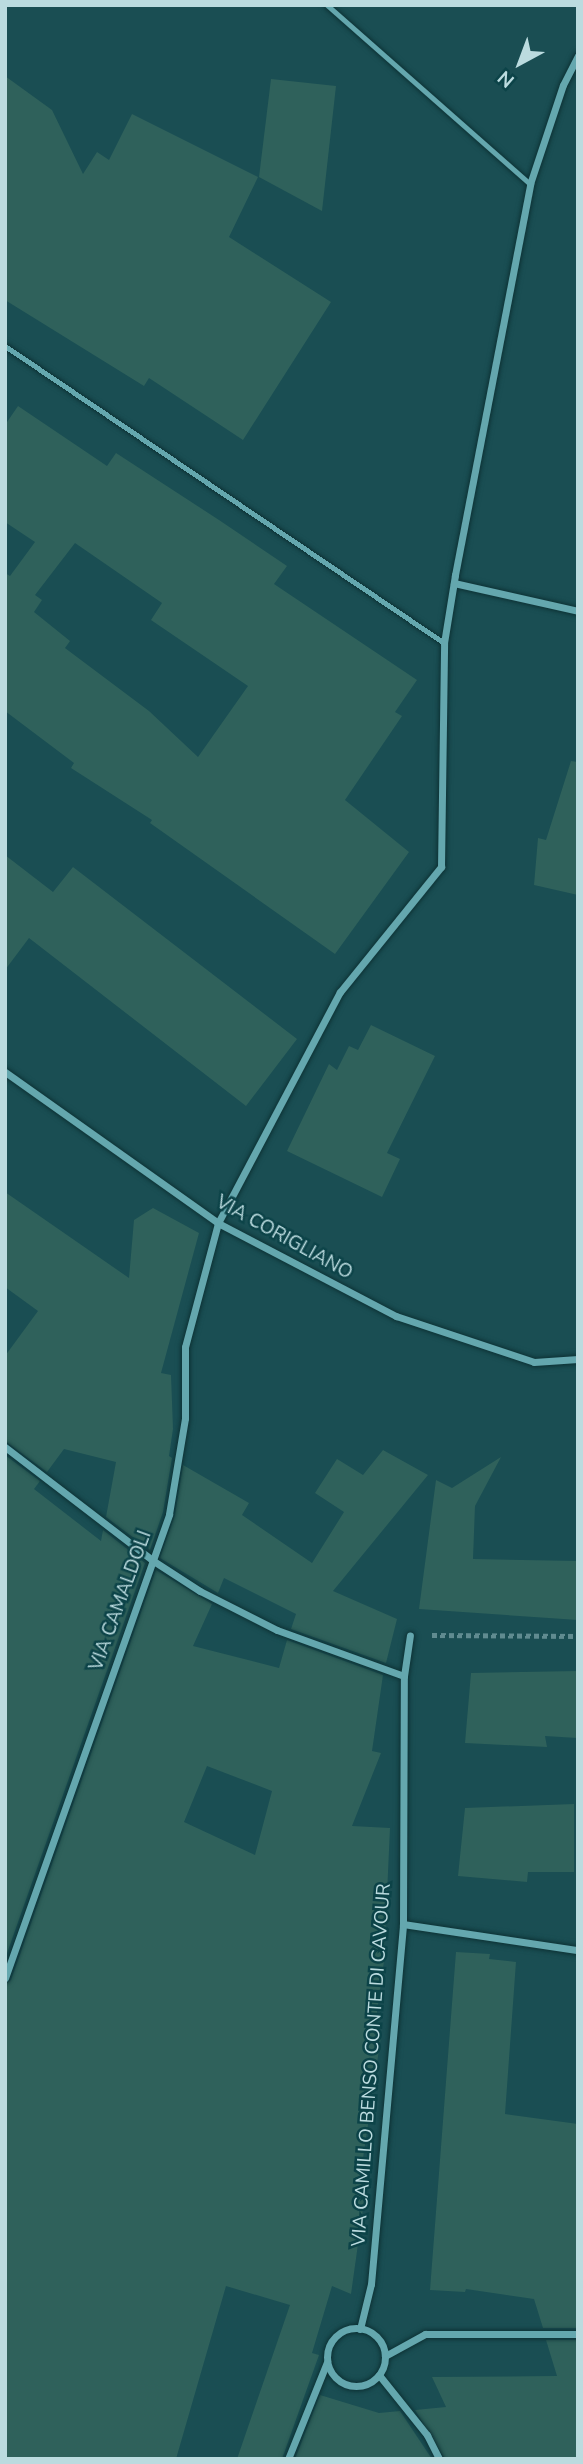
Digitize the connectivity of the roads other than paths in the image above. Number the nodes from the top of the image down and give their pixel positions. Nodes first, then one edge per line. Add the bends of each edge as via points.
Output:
1 (327, 5) edge
2 (578, 56) edge
3 (530, 184) junction
4 (5, 346) edge
5 (454, 583) junction
6 (578, 611) edge
7 (444, 643) junction
8 (5, 1072) edge
9 (218, 1223) junction
10 (578, 1359) edge
11 (5, 1447) edge
12 (152, 1560) junction
13 (410, 1635) road end
14 (404, 1676) junction
15 (403, 1924) junction
16 (578, 1950) edge
17 (5, 1978) edge
18 (360, 2329) junction
19 (578, 2334) edge
20 (385, 2356) junction
21 (327, 2361) junction
22 (379, 2375) junction
23 (288, 2459) edge
24 (439, 2459) edge

1 - 3 lane
2 - 3 street, VIA CAMALDOLI via 563,85
3 - 5 street, VIA CAMALDOLI
4 - 7 lane
5 - 6 street
5 - 7 street, VIA CAMALDOLI
7 - 9 street, VIA CAMALDOLI via 441,867 340,992
8 - 9 street, VIA CORIGLIANO
9 - 10 street, VIA CORIGLIANO via 396,1316 534,1362
9 - 12 street, VIA CAMALDOLI via 185,1347 185,1418 169,1514
11 - 12 street
12 - 14 street via 277,1630
12 - 17 street, VIA CAMALDOLI
13 - 14 street, VIA CAMILLO BENSO CONTE DI CAVOUR
14 - 15 street, VIA CAMILLO BENSO CONTE DI CAVOUR
15 - 16 street
15 - 18 street, VIA CAMILLO BENSO CONTE DI CAVOUR via 371,2284
18 - 20 street via 377,2338
18 - 21 street via 336,2337
19 - 20 street via 425,2334
20 - 22 street
21 - 22 street via 335,2377 353,2386
21 - 23 street
22 - 24 street via 427,2435

